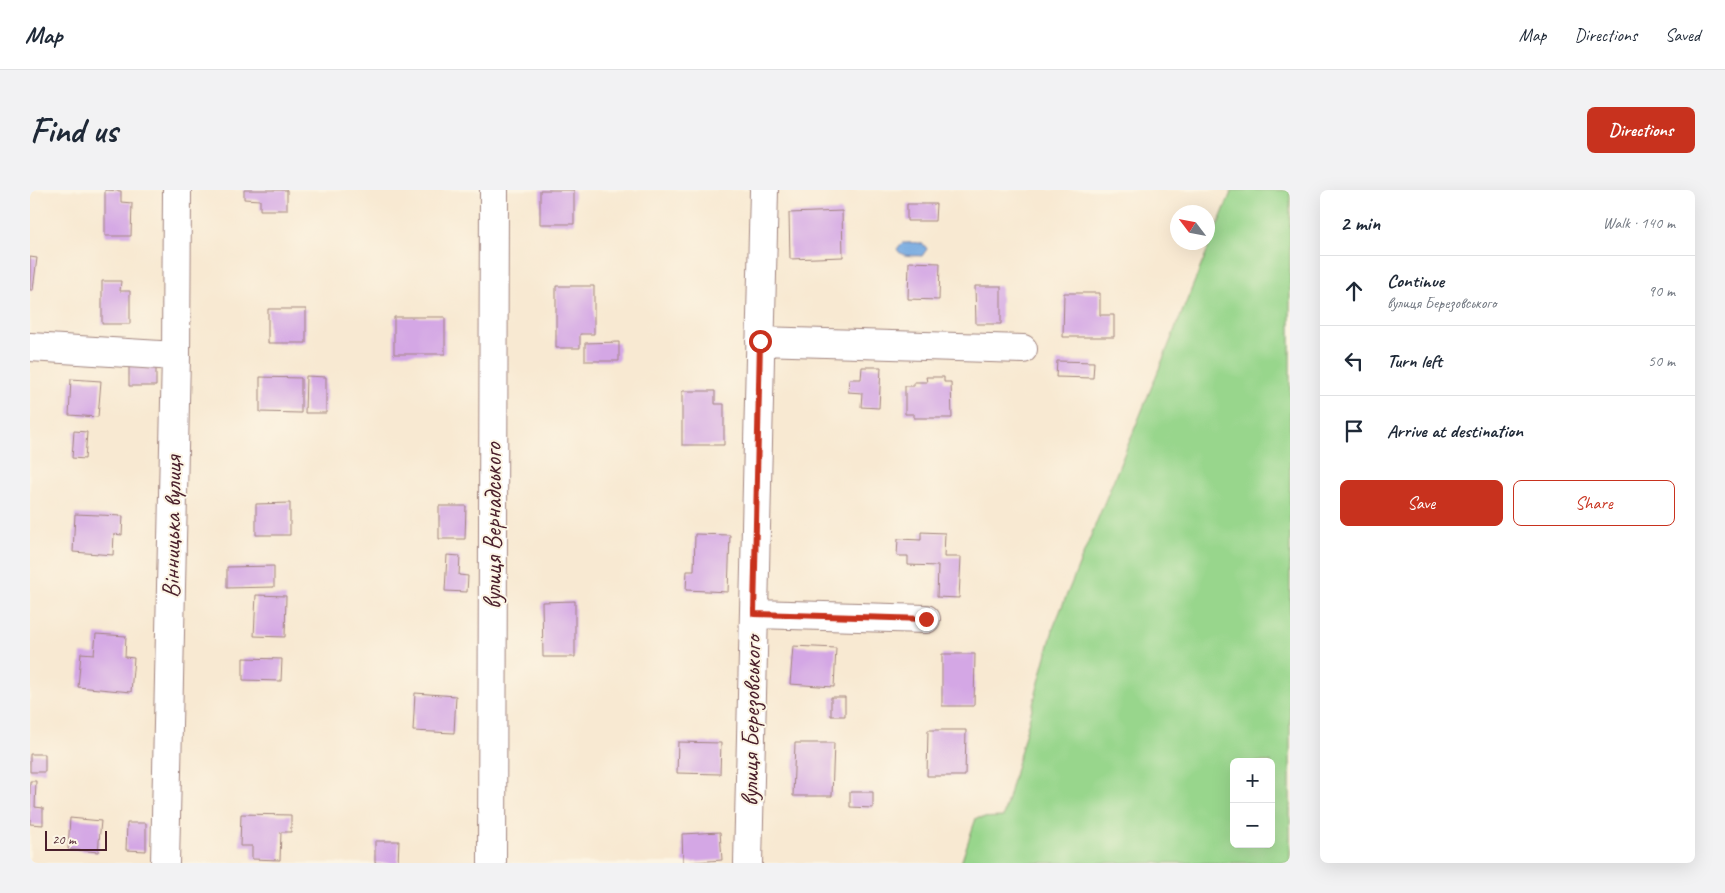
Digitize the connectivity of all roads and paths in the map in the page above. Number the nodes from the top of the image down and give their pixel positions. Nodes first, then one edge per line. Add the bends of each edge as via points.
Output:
1 (178, 190) edge
2 (494, 190) edge
3 (764, 190) edge
4 (760, 341) junction
5 (30, 347) edge
6 (1023, 349) dead end
7 (176, 356) junction
8 (754, 614) junction
9 (926, 619) dead end
10 (165, 863) edge
11 (492, 863) edge
12 (748, 863) edge

1 - 7 street, Вінницька вулиця
2 - 11 street, вулиця Вернадського
3 - 4 street, вулиця Березовського
4 - 6 street
4 - 8 street, вулиця Березовського
5 - 7 street
7 - 10 street, Вінницька вулиця
8 - 9 street
8 - 12 street, вулиця Березовського

